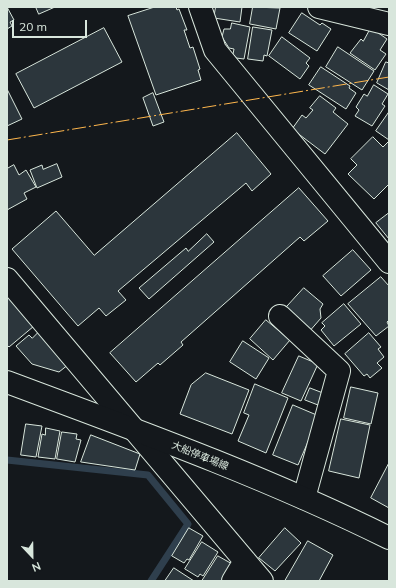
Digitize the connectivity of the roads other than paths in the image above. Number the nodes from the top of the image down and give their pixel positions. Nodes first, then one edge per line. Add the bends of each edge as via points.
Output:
1 (200, 7) edge
2 (319, 7) edge
3 (385, 17) edge
4 (389, 262) edge
5 (7, 279) edge
6 (280, 316) dead end
7 (7, 382) edge
8 (133, 428) junction
9 (304, 498) junction
10 (389, 538) edge
11 (245, 561) junction
12 (233, 581) edge
13 (262, 581) edge

1 - 4 street via 215,50
2 - 3 street
5 - 8 street
6 - 9 street via 339,371
7 - 8 street, 大船停車場線
8 - 9 street, 大船停車場線
8 - 11 street
9 - 10 street, 大船停車場線
11 - 12 street
11 - 13 street

